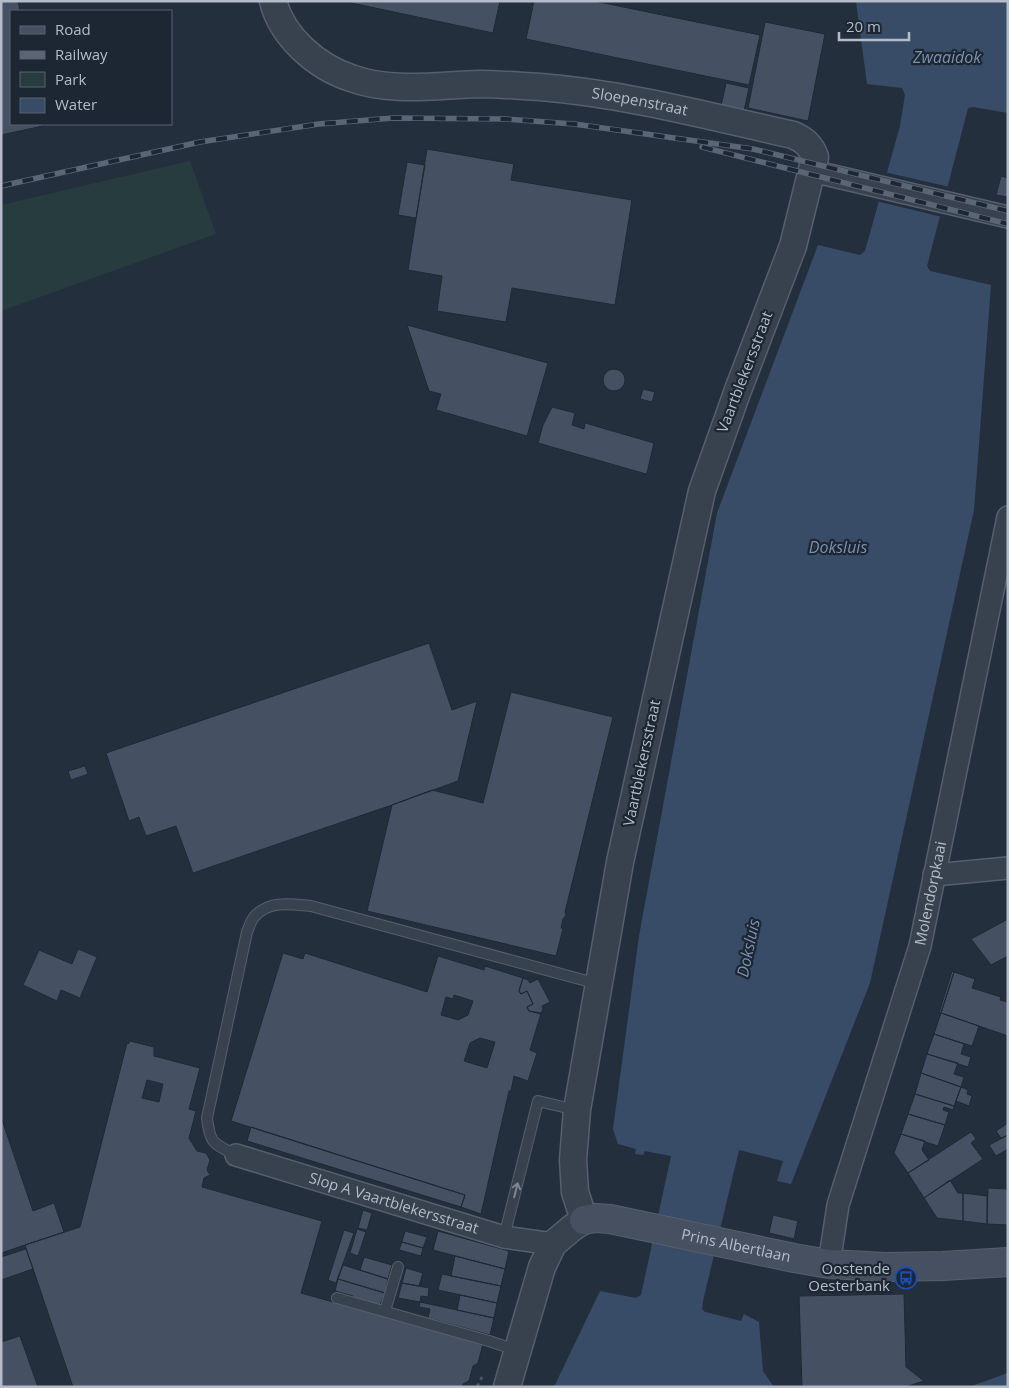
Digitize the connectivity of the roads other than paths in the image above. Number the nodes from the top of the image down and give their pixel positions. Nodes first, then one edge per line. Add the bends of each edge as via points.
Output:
1 (273, 1) edge
2 (812, 171) junction
3 (1008, 217) edge
4 (1008, 517) edge
5 (1008, 868) edge
6 (934, 875) junction
7 (599, 984) junction
8 (577, 1110) junction
9 (236, 1155) joint
10 (584, 1220) junction
11 (504, 1237) junction
12 (554, 1244) junction
13 (1008, 1262) edge
14 (829, 1264) junction
15 (398, 1267) dead end
16 (337, 1298) dead end
17 (385, 1311) junction
18 (518, 1351) junction
19 (507, 1387) edge

1 - 2 street, Sloepenstraat via 289,35 306,52 332,71 351,79 397,87 481,84 541,88 635,100 801,138 815,157
2 - 3 street
2 - 7 street, Vaartblekersstraat via 793,246 702,491 622,852
4 - 6 street, Molendorpkaai
5 - 6 street
6 - 14 street, Molendorpkaai via 920,946 838,1205
7 - 8 street, Vaartblekersstraat
7 - 9 lane via 310,906 279,903 264,910 254,918 247,932 207,1118 209,1136 217,1146
8 - 10 street, Vaartblekersstraat via 573,1160 575,1192
11 -> 8 lane via 538,1101
9 - 11 street, Slop A Vaartblekersstraat
10 - 12 street
10 - 14 main road, Prins Albertlaan via 610,1219
11 - 12 street, Slop A Vaartblekersstraat
12 - 18 street via 542,1267
13 - 14 main road, Prins Albertlaan via 885,1267
15 - 17 lane
16 - 17 lane
17 - 18 lane
18 - 19 street

